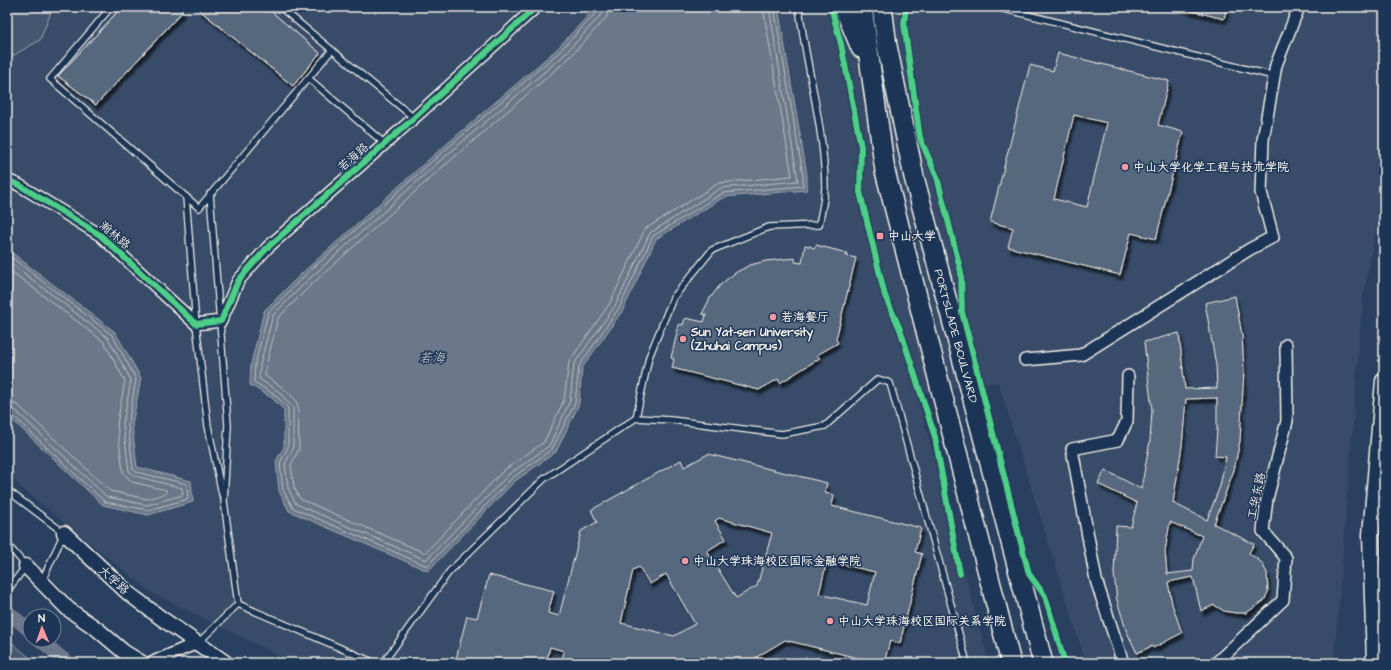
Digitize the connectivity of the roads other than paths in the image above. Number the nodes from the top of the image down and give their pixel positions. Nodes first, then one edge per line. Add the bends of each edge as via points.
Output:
1 (111, 7) edge
2 (280, 7) edge
3 (536, 7) edge
4 (799, 7) edge
5 (844, 7) edge
6 (862, 7) edge
7 (882, 7) edge
8 (893, 7) edge
9 (996, 7) edge
10 (1299, 7) edge
11 (887, 46) junction
12 (332, 50) junction
13 (872, 74) junction
14 (1274, 76) junction
15 (308, 78) junction
16 (414, 118) junction
17 (385, 144) junction
18 (7, 180) edge
19 (210, 194) junction
20 (186, 197) junction
21 (221, 322) junction
22 (196, 324) junction
23 (1286, 345) dead end
24 (1025, 360) dead end
25 (1128, 376) dead end
26 (1384, 381) edge
27 (636, 418) junction
28 (7, 490) edge
29 (224, 501) junction
30 (64, 533) junction
31 (7, 544) edge
32 (26, 566) junction
33 (41, 583) junction
34 (7, 591) edge
35 (238, 604) junction
36 (197, 643) junction
37 (142, 663) edge
38 (151, 663) edge
39 (226, 663) edge
40 (375, 663) edge
41 (383, 663) edge
42 (967, 663) edge
43 (1011, 663) edge
44 (1043, 663) edge
45 (1123, 663) edge
46 (1216, 663) edge
47 (1375, 663) edge

1 - 20 lane via 50,79
2 - 12 lane
3 - 16 street, 若海路
4 - 27 lane via 802,40 821,131 825,188 819,225 768,227 712,250 673,298 649,357
5 - 13 highway
6 - 13 highway
7 - 11 highway, PORTSLADE BOULVARD
8 - 11 highway
9 - 14 lane
10 - 14 street
11 - 44 highway, PORTSLADE BOULVARD via 914,177
12 - 15 lane
12 - 16 lane
13 - 43 highway via 886,171
14 - 24 street via 1263,140 1262,192 1273,237 1081,355
15 - 17 lane
15 - 19 lane
16 - 17 street, 若海路
17 - 21 street, 若海路 via 267,248 238,281
18 - 22 street, 瀚林路 via 100,235
19 - 20 lane via 198,208
19 - 21 lane
20 - 22 lane
21 - 22 street
21 - 29 lane via 228,425
22 - 29 lane via 208,426
23 - 46 street, 工华东路 via 1287,421 1263,531 1286,558 1283,600
25 - 45 street via 1127,420 1118,440 1072,449 1096,580
26 - 47 main road via 1371,534
27 - 41 lane via 539,485 449,572
27 - 42 lane via 782,434 825,426 878,379 890,383
28 - 30 lane, 大学路
29 - 35 lane
30 - 33 lane
30 - 36 street, 大学路 via 128,593
31 - 32 lane
32 - 33 street
32 - 34 lane
33 - 37 street via 68,609
35 - 36 lane
35 - 40 lane
36 - 38 street
36 - 39 street, 大学路

